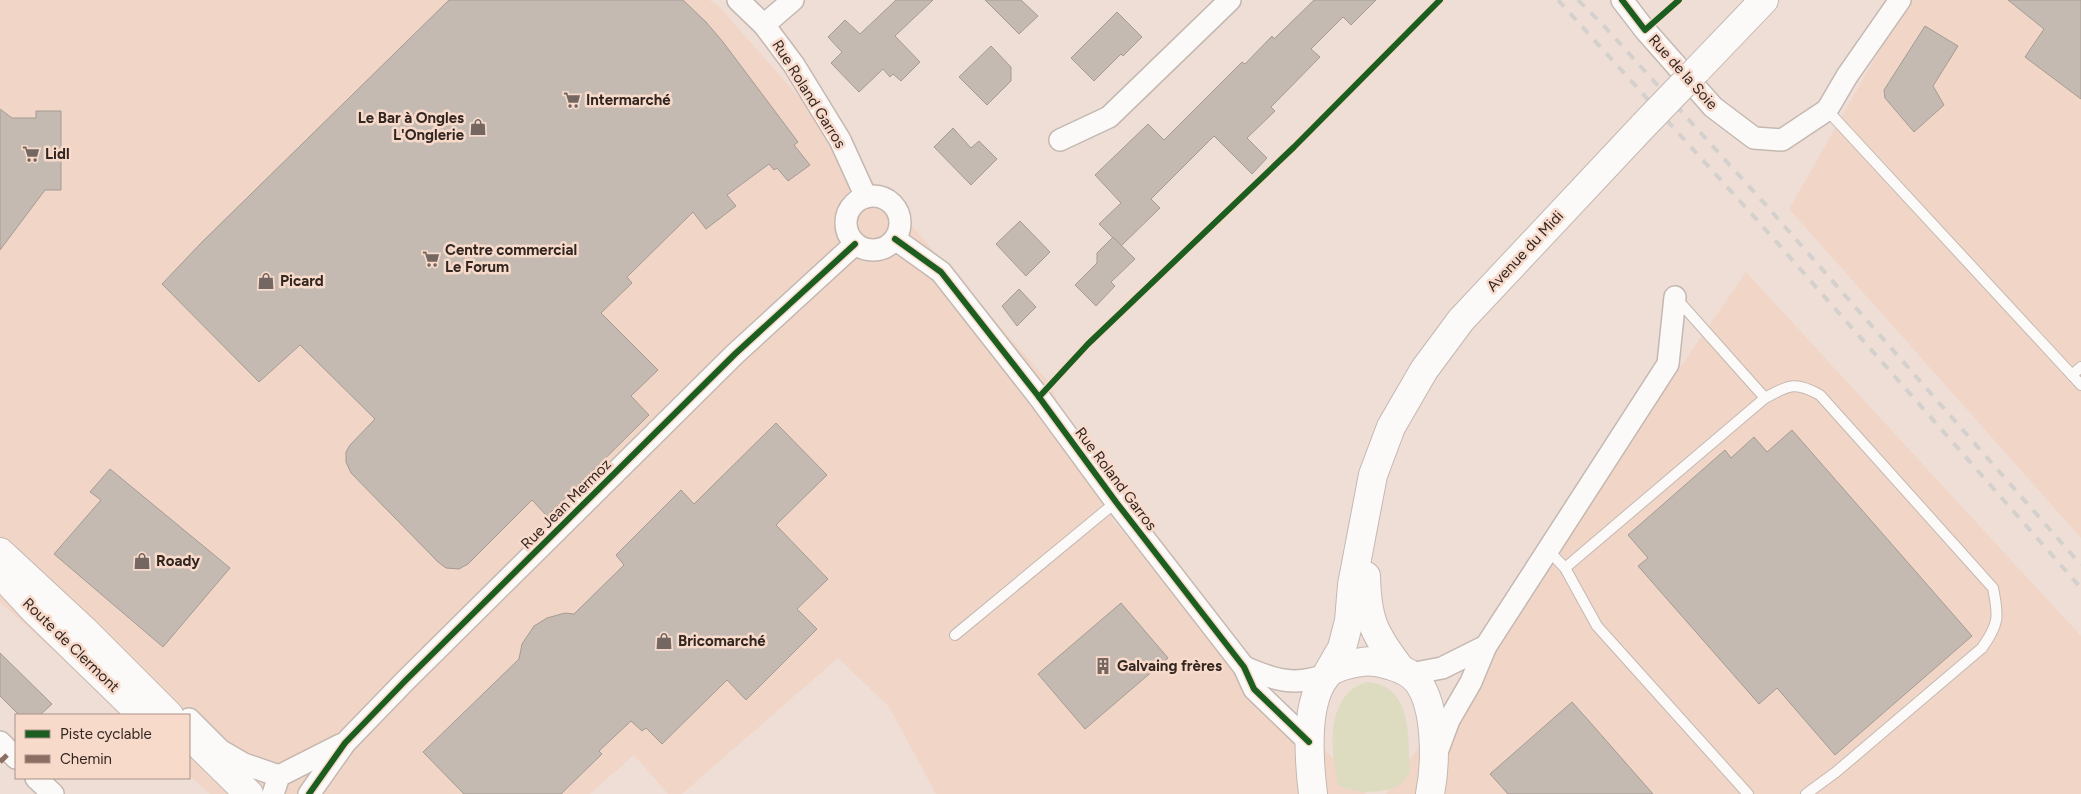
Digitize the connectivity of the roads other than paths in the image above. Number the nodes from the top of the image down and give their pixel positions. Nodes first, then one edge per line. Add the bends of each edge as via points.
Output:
1 (738, 0) edge
2 (793, 0) edge
3 (1230, 0) edge
4 (1622, 0) edge
5 (1764, 0) edge
6 (1900, 0) edge
7 (764, 25) junction
8 (1827, 110) junction
9 (1060, 140) dead end
10 (866, 197) junction
11 (895, 239) junction
12 (855, 244) junction
13 (1675, 297) joint
14 (2081, 367) edge
15 (2072, 375) junction
16 (2081, 385) edge
17 (1765, 398) junction
18 (1116, 502) junction
19 (1360, 547) junction
20 (1548, 550) junction
21 (0, 552) edge
22 (1565, 568) junction
23 (0, 573) edge
24 (84, 630) junction
25 (955, 634) dead end
26 (1486, 646) junction
27 (1244, 667) junction
28 (1405, 671) junction
29 (1327, 674) junction
30 (142, 714) edge
31 (168, 714) edge
32 (184, 714) edge
33 (190, 720) edge
34 (190, 735) edge
35 (0, 742) edge
36 (1309, 742) junction
37 (344, 743) junction
38 (15, 757) edge
39 (1434, 758) junction
40 (190, 762) edge
41 (37, 779) edge
42 (276, 785) edge
43 (53, 794) edge
44 (222, 794) edge
45 (249, 794) edge
46 (309, 794) edge
47 (1313, 794) edge
48 (1430, 794) edge
49 (1748, 794) edge
50 (1806, 794) edge

1 - 7 street, Rue Roland Garros
2 - 7 street
3 - 9 street via 1109,117
4 - 8 street, Rue de la Soie via 1713,107 1754,138 1782,140
5 - 19 main road, Avenue du Midi, bridge via 1461,320 1424,370 1391,427 1373,476
6 - 8 street
7 - 10 street, Rue Roland Garros via 840,140
8 - 15 lane
10 - 11 street via 879,197 891,203 898,214 900,227
10 - 12 street via 855,202 845,223
11 - 12 street via 887,247 876,250
11 - 18 street, Rue Roland Garros via 941,272 1040,397
12 - 37 street, Rue Jean Mermoz via 735,354
13 - 17 lane
13 - 20 street via 1668,364
14 - 15 lane
15 - 16 lane
17 - 22 lane
17 - 50 lane via 1784,388 1804,385 1820,395 1992,588 1998,610 1995,630 1982,648
18 - 25 lane
18 - 27 street, Rue Roland Garros
19 - 28 main road, Avenue du Midi via 1371,621 1379,641
19 - 29 main road, Avenue du Midi via 1342,648
20 - 22 lane
20 - 26 street
21 - 24 main road, Route de Clermont
22 - 49 lane via 1597,626
23 - 30 main road, Route de Clermont
24 - 31 main road, Route de Clermont
24 - 32 street, Route de Clermont via 141,673
26 - 28 street via 1442,668
26 - 39 street
27 - 29 street via 1266,676 1296,682 1312,681
27 - 36 street, Rue Roland Garros via 1254,689
28 - 29 main road via 1370,661 1343,666
28 - 39 main road, Avenue du Midi via 1418,682 1429,708
29 - 36 main road, Avenue du Midi via 1317,694
33 - 42 street via 220,750
34 - 45 main road
35 - 38 street
36 - 47 main road, Avenue du Midi
37 - 42 street, Rue Jean Mermoz
37 - 46 street, Rue Jean Mermoz
39 - 48 main road, Avenue du Midi
40 - 44 main road
41 - 43 street

